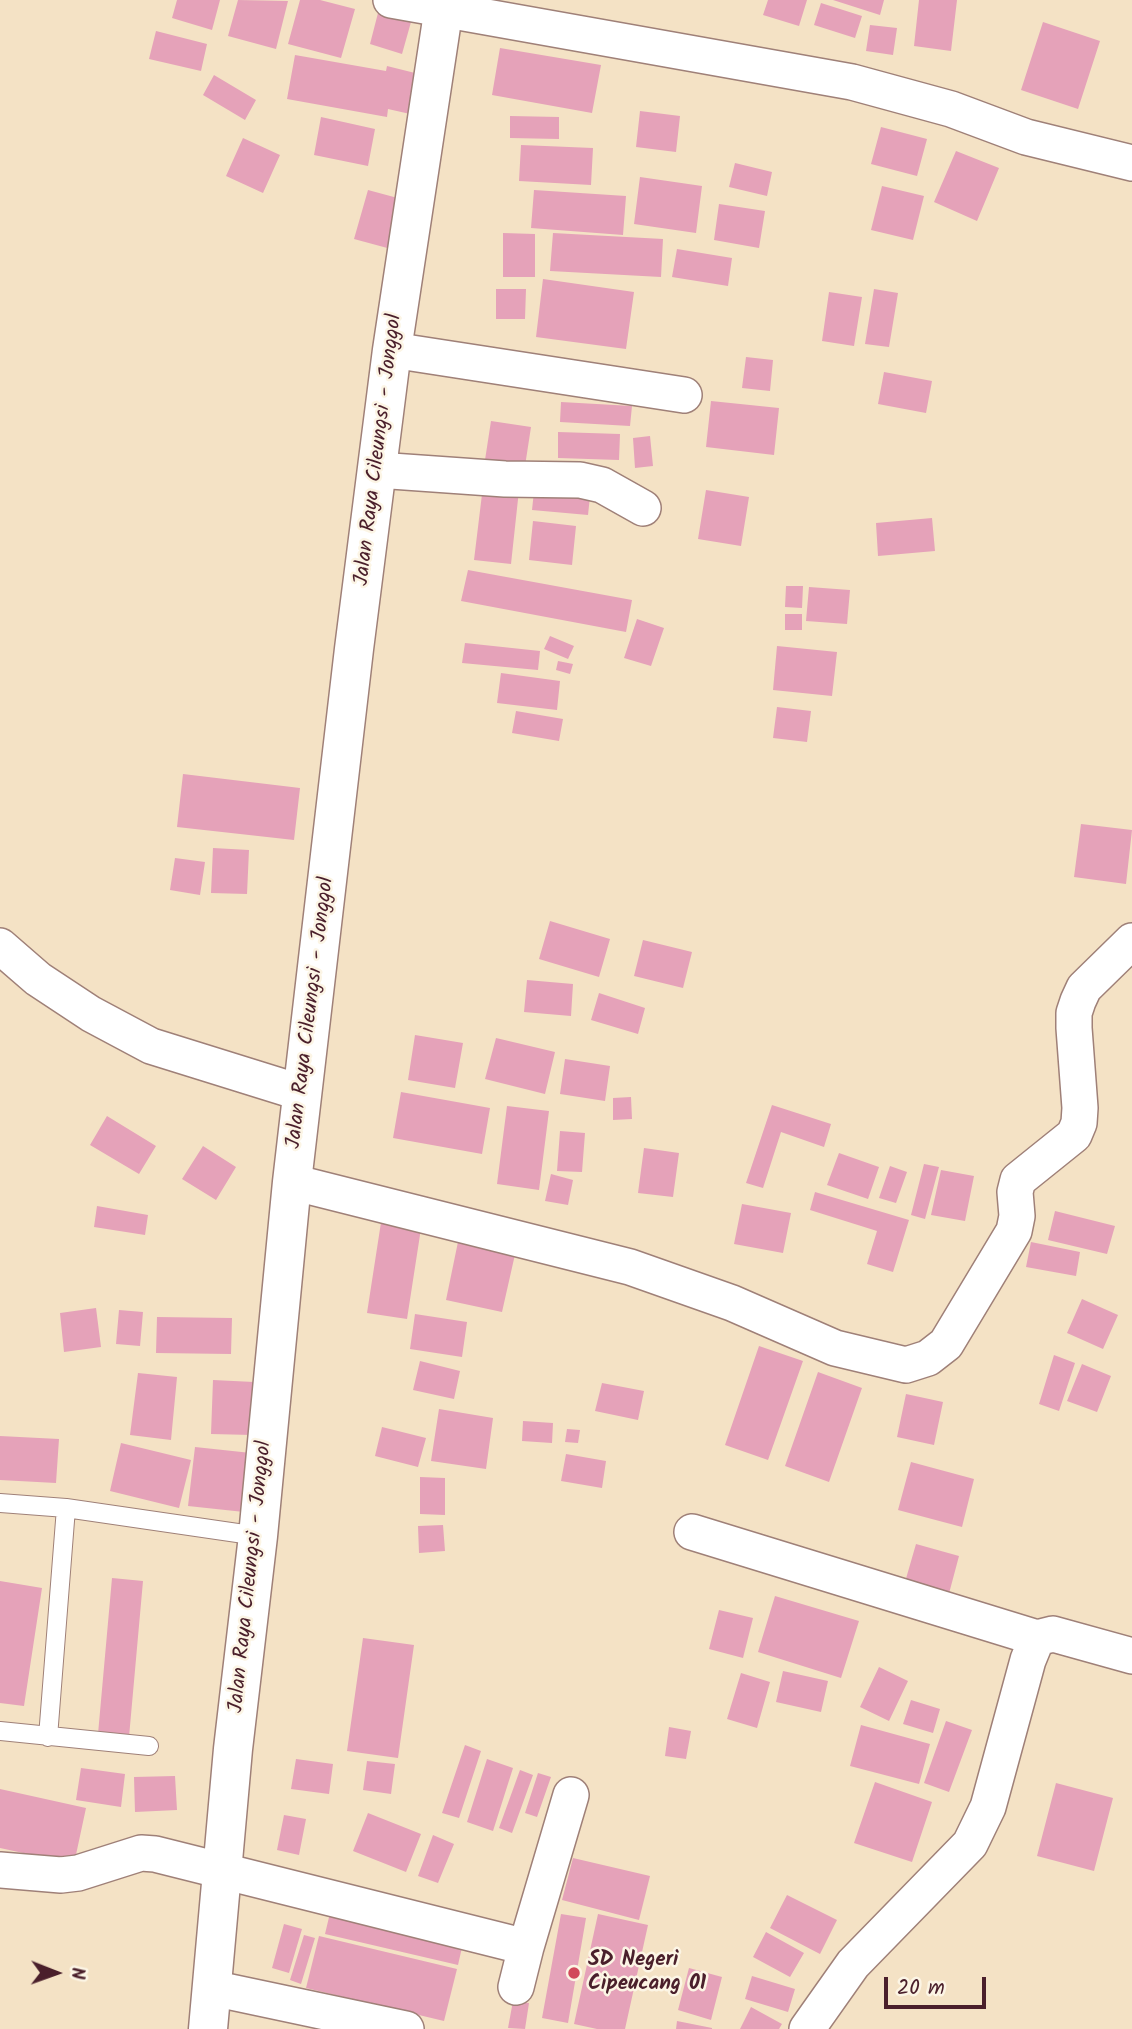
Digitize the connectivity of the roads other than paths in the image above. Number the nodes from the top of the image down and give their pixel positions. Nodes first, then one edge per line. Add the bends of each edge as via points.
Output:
1 (391, 0) edge
2 (445, 5) edge
3 (1132, 163) edge
4 (392, 349) junction
5 (684, 395) dead end
6 (377, 470) junction
7 (643, 508) dead end
8 (1132, 941) edge
9 (0, 946) edge
10 (302, 1093) junction
11 (292, 1182) junction
12 (0, 1503) edge
13 (66, 1508) junction
14 (692, 1532) dead end
15 (258, 1536) junction
16 (1037, 1637) junction
17 (1132, 1656) edge
18 (0, 1731) edge
19 (48, 1737) junction
20 (149, 1746) dead end
21 (570, 1795) dead end
22 (0, 1870) edge
23 (221, 1870) junction
24 (526, 1947) junction
25 (516, 1987) dead end
26 (212, 1988) junction
27 (208, 2029) edge
28 (406, 2029) edge
29 (807, 2029) edge

1 - 2 street
2 - 3 street via 852,82 951,109 1026,137
2 - 4 main road, Jalan Raya Cileungsi - Jonggol
4 - 5 street
4 - 6 main road, Jalan Raya Cileungsi - Jonggol
6 - 7 street via 580,480 602,485
6 - 10 main road, Jalan Raya Cileungsi - Jonggol
8 - 11 street via 1084,988 1074,1013 1080,1108 1074,1135 1017,1180 1014,1231 946,1344 928,1358 906,1365 835,1348 733,1303 630,1266
9 - 10 street via 38,979 151,1046
10 - 11 main road, Jalan Raya Cileungsi - Jonggol
11 - 15 main road, Jalan Raya Cileungsi - Jonggol
12 - 13 lane
13 - 15 lane
13 - 19 lane
14 - 16 street
15 - 23 main road, Jalan Raya Cileungsi - Jonggol
16 - 17 street via 1053,1634
16 - 29 street via 988,1807 970,1844 853,1964
18 - 19 lane
19 - 20 lane
21 - 24 street
22 - 23 street via 69,1874 141,1853
23 - 24 street
23 - 26 main road, Jalan Raya Cileungsi - Jonggol
24 - 25 street
26 - 27 main road, Jalan Raya Cileungsi - Jonggol
26 - 28 street

